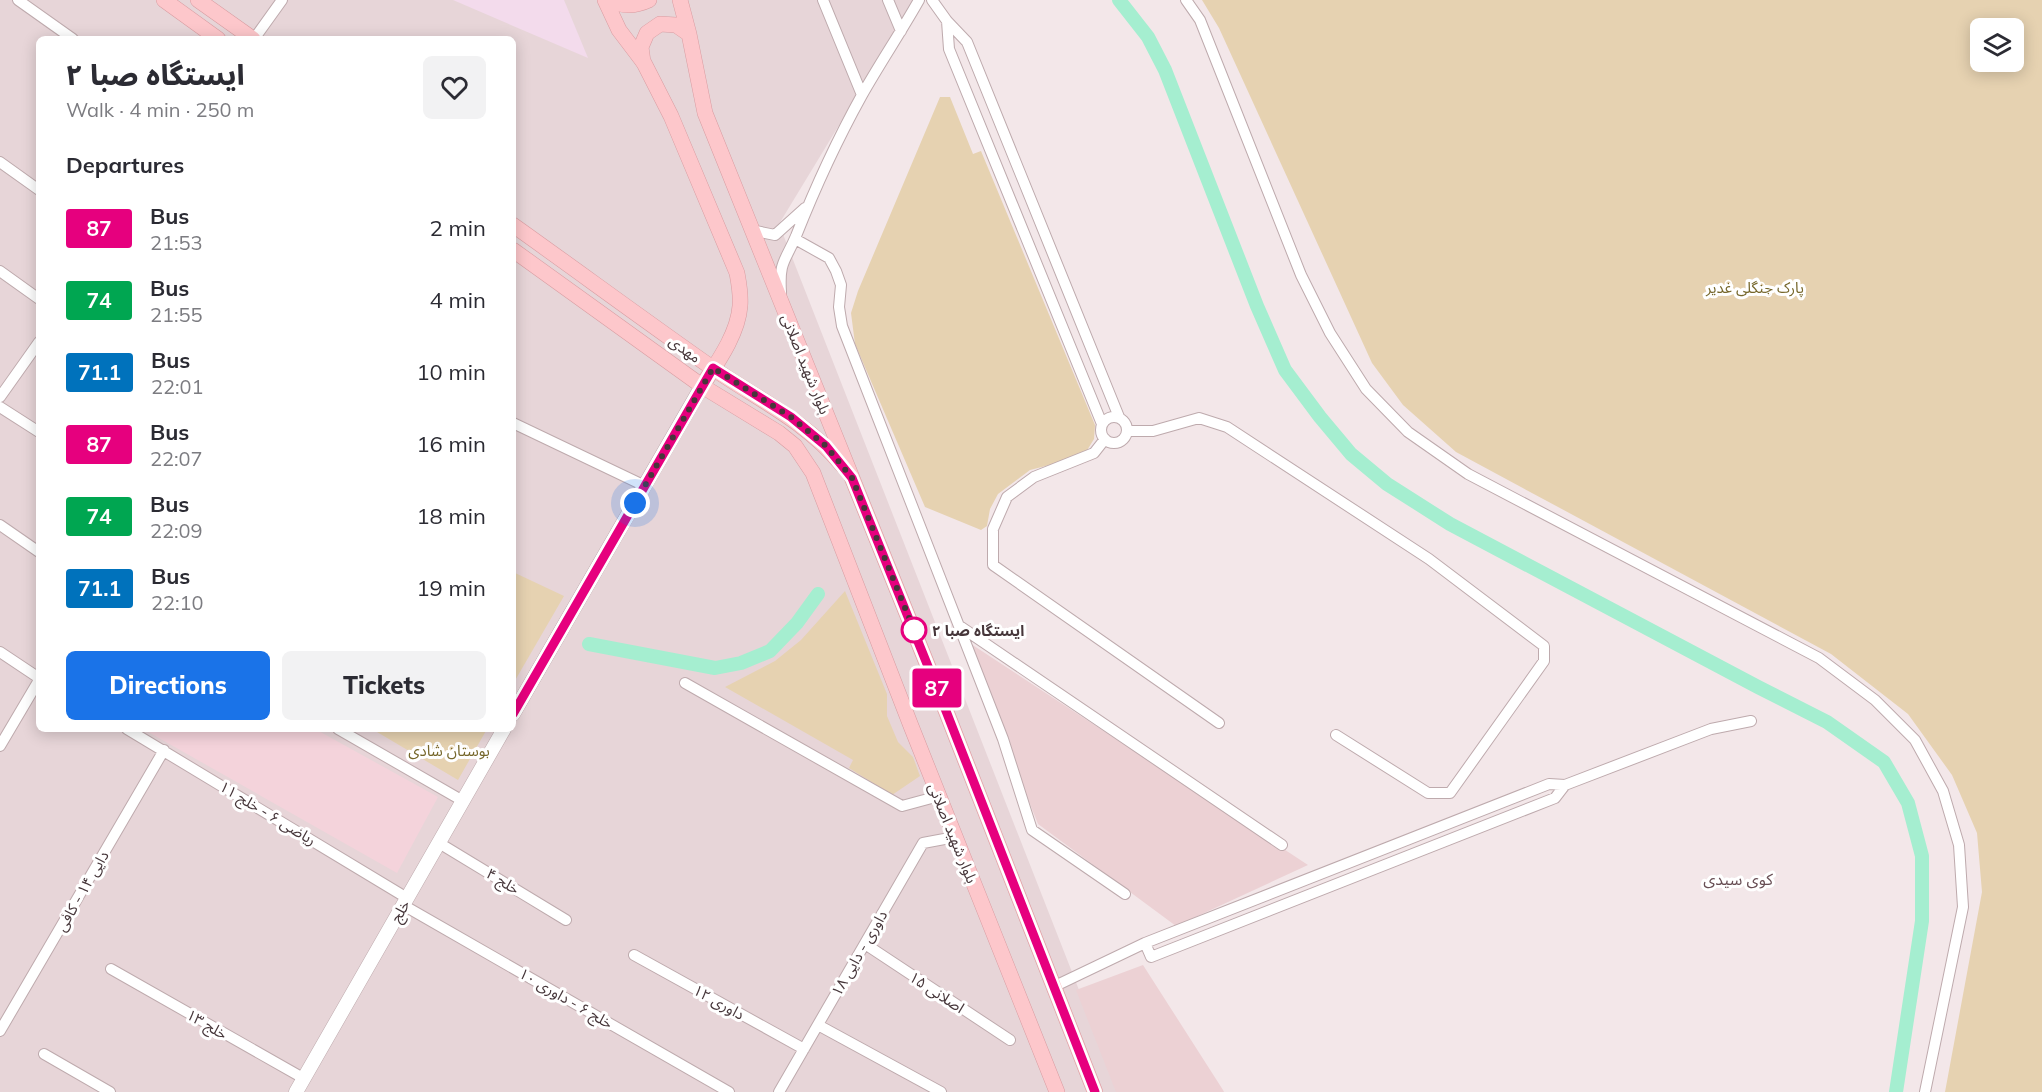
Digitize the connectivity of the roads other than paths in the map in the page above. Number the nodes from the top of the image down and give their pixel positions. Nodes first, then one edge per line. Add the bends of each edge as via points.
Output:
1 (18, 0) edge
2 (164, 0) edge
3 (198, 0) edge
4 (282, 0) edge
5 (605, 0) edge
6 (611, 0) edge
7 (649, 0) edge
8 (680, 0) edge
9 (823, 0) edge
10 (888, 0) edge
11 (919, 0) edge
12 (932, 0) edge
13 (1186, 0) edge
14 (947, 21) junction
15 (901, 31) junction
16 (689, 34) junction
17 (69, 36) edge
18 (214, 36) edge
19 (249, 36) edge
20 (255, 36) edge
21 (644, 63) junction
22 (980, 74) junction
23 (963, 81) junction
24 (862, 95) junction
25 (998, 120) junction
26 (982, 126) junction
27 (0, 162) edge
28 (36, 188) edge
29 (807, 205) junction
30 (1033, 205) junction
31 (1016, 212) junction
32 (516, 227) edge
33 (751, 230) junction
34 (795, 239) junction
35 (516, 252) edge
36 (0, 271) edge
37 (36, 297) edge
38 (781, 302) junction
39 (1080, 319) junction
40 (1062, 326) junction
41 (36, 346) edge
42 (713, 368) junction
43 (702, 386) junction
44 (0, 397) edge
45 (0, 407) edge
46 (1119, 417) junction
47 (516, 424) edge
48 (1102, 424) junction
49 (36, 430) edge
50 (1128, 431) junction
51 (1105, 439) junction
52 (813, 473) joint
53 (852, 478) junction
54 (645, 486) junction
55 (0, 525) edge
56 (36, 550) edge
57 (960, 627) junction
58 (0, 652) edge
59 (36, 677) edge
60 (685, 683) dead end
61 (36, 684) edge
62 (516, 709) edge
63 (1751, 721) dead end
64 (1219, 723) dead end
65 (132, 732) edge
66 (343, 732) edge
67 (502, 732) edge
68 (1336, 735) dead end
69 (0, 746) edge
70 (164, 750) junction
71 (1565, 785) junction
72 (939, 796) junction
73 (463, 801) junction
74 (955, 837) junction
75 (439, 843) junction
76 (1282, 845) dead end
77 (1125, 894) dead end
78 (405, 901) junction
79 (566, 920) dead end
80 (1145, 943) junction
81 (865, 944) junction
82 (634, 955) dead end
83 (111, 969) dead end
84 (1053, 987) junction
85 (818, 1026) junction
86 (0, 1031) edge
87 (1010, 1040) dead end
88 (804, 1049) junction
89 (44, 1054) dead end
90 (303, 1078) junction
91 (110, 1092) edge
92 (296, 1092) edge
93 (729, 1092) edge
94 (779, 1092) edge
95 (941, 1092) edge
96 (1057, 1092) edge
97 (1095, 1092) edge
98 (1924, 1092) edge

1 - 17 street
2 - 18 main road
3 - 19 main road
4 - 20 street
5 - 21 main road via 619,30
6 - 7 main road via 636,6
8 - 16 main road, بلوار شهید اصلانی
9 - 24 street
10 - 15 street
11 - 15 street
12 - 14 street
13 - 98 street via 1200,20 1301,274 1330,333 1366,389 1408,432 1468,474 1819,658 1875,700 1915,740 1943,791 1959,845 1963,907
14 - 22 street via 967,42
14 - 23 street via 949,49
15 - 24 street
16 - 21 main road via 676,25 660,24 647,33 641,47
16 - 33 main road, بلوار شهید اصلانی via 705,113
21 - 42 main road via 671,116 737,273 740,309
22 - 23 street
22 - 25 street
23 - 26 street
24 - 29 street
25 - 26 street
25 - 30 street
26 - 31 street
27 - 28 street
29 - 33 street via 775,235
29 - 34 street
30 - 31 street
30 - 39 street
31 - 40 street
32 - 42 main road, مهدی
33 - 38 main road, بلوار شهید اصلانی
34 - 38 street via 779,273
34 - 57 street via 829,258 836,271 841,285 842,326
35 - 43 main road, مهدی
36 - 37 street
38 - 53 main road, بلوار شهید اصلانی
39 - 40 street
39 - 46 street
40 - 48 street
41 - 44 street
42 - 43 main road
42 - 53 main road, مهدی via 791,417 826,446
43 - 52 main road, مهدی via 779,433 795,446
43 - 54 street
45 - 49 street
46 - 48 street via 1106,419
46 - 50 street
47 - 54 street
48 - 51 street
50 - 51 street via 1119,442
50 - 68 street via 1153,431 1199,418 1227,427 1429,559 1544,646 1544,661 1450,793 1428,793
51 - 64 street via 1095,453 1034,477 1007,497 993,529 993,565
52 - 72 main road, بلوار شهید اصلانی
53 - 84 main road, بلوار شهید اصلانی
54 - 62 street
55 - 56 street
57 - 76 street
57 - 77 street via 1003,739 1032,830
58 - 59 street
60 - 72 street via 902,806
61 - 69 street
63 - 71 street via 1711,729
65 - 70 street, ریاضی ۶ - خلج ۱۱
66 - 73 street
67 - 73 street, خلج
70 - 78 street, ریاضی ۶ - خلج ۱۱
70 - 86 street, دایی ۱۴ - کافی
71 - 80 street via 1549,784
71 - 80 street via 1555,798 1151,957
72 - 74 main road, بلوار شهید اصلانی
73 - 75 street, خلج
74 - 81 street, داوری - دایی ۱۸ via 923,843
74 - 96 main road, بلوار شهید اصلانی
75 - 78 street, خلج
75 - 79 street, خلج ۴
78 - 90 street, خلج
78 - 93 street, خلج ۶ - داوری ۱۰
80 - 84 street
81 - 85 street, داوری - دایی ۱۸
81 - 87 street, اصلانی ۱۵
82 - 88 street, داوری ۱۲
83 - 90 street, خلج ۱۳
84 - 97 main road, بلوار شهید اصلانی
85 - 88 street, داوری - دایی ۱۸
85 - 95 street
88 - 94 street, داوری - دایی ۱۸
89 - 91 street
90 - 92 street, خلج

